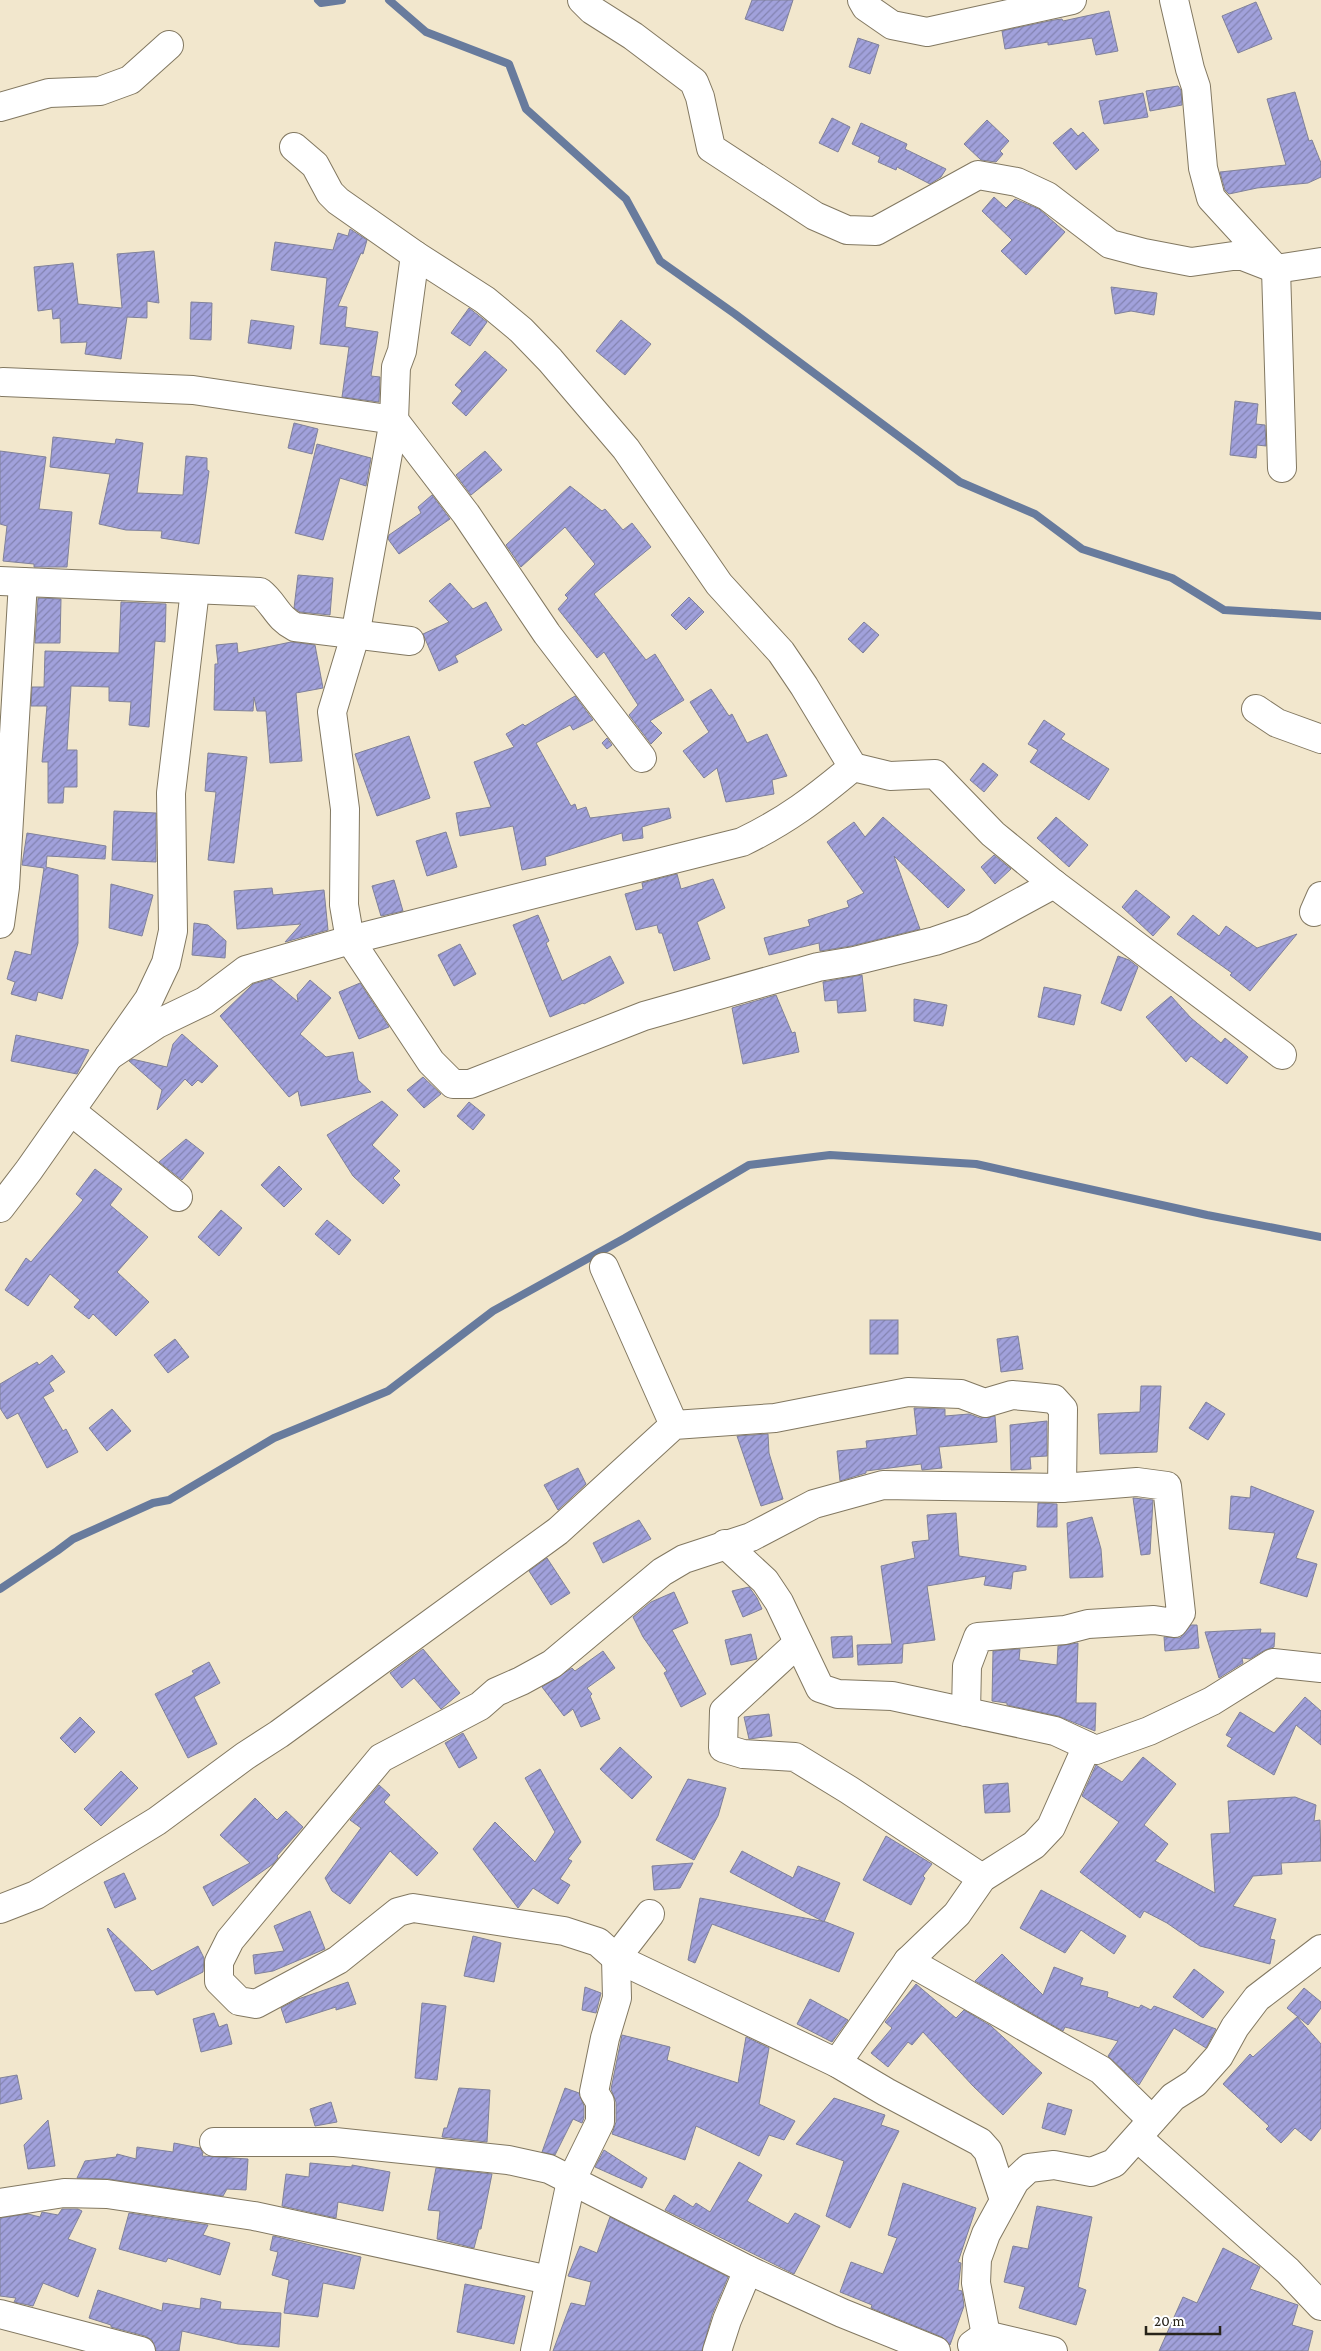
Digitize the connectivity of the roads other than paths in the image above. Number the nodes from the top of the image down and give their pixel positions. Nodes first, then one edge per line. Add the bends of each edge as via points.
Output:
1 (582, 0) edge
2 (862, 0) edge
3 (1072, 0) edge
4 (1174, 0) edge
5 (169, 45) dead end
6 (0, 107) edge
7 (294, 147) dead end
8 (415, 255) junction
9 (1321, 262) edge
10 (1276, 269) junction
11 (3, 382) dead end
12 (394, 420) junction
13 (1282, 468) dead end
14 (11, 581) edge
15 (195, 590) junction
16 (355, 636) junction
17 (410, 641) dead end
18 (1256, 709) dead end
19 (1321, 739) edge
20 (642, 758) dead end
21 (853, 767) junction
22 (1054, 884) junction
23 (0, 924) edge
24 (350, 940) junction
25 (109, 1056) junction
26 (1282, 1056) dead end
27 (71, 1111) junction
28 (178, 1197) dead end
29 (0, 1208) edge
30 (604, 1268) dead end
31 (674, 1425) junction
32 (1062, 1488) junction
33 (725, 1544) junction
34 (798, 1643) junction
35 (1321, 1668) edge
36 (966, 1712) junction
37 (1088, 1746) junction
38 (982, 1878) junction
39 (0, 1909) edge
40 (650, 1914) dead end
41 (1321, 1949) edge
42 (616, 1958) junction
43 (908, 1961) junction
44 (837, 2063) junction
45 (1145, 2129) junction
46 (214, 2142) dead end
47 (571, 2181) junction
48 (1004, 2200) junction
49 (0, 2202) edge
50 (748, 2270) junction
51 (549, 2280) junction
52 (1321, 2306) edge
53 (0, 2314) edge
54 (984, 2343) edge
55 (141, 2351) edge
56 (535, 2351) edge
57 (717, 2351) edge
58 (936, 2351) edge
59 (964, 2351) edge
60 (1053, 2351) edge

1 - 10 street via 694,82 711,148 814,216 847,230 876,231 978,175 1017,182 1047,196 1110,244 1191,262 1240,255
2 - 3 street via 866,7 892,25 927,32
4 - 10 street via 1196,87 1203,168 1211,198
5 - 6 street via 130,80 100,91 49,93
7 - 8 street via 315,165 338,201
8 - 12 street via 402,351 396,367
8 - 21 street via 484,300 521,330 550,360 626,449 719,584 781,652
9 - 10 street
10 - 13 street
11 - 12 street via 193,390
12 - 16 street
12 - 20 street via 466,514 547,634
14 - 15 street
14 - 23 street via 6,887
15 - 16 street via 260,592 284,621 295,627
15 - 25 street via 171,793 173,932 166,963 149,999
16 - 17 street
16 - 24 street via 332,712 345,809 344,905
18 - 19 street via 1277,723
21 - 22 street via 890,776 935,774 993,834
21 - 24 street via 804,808 742,842
22 - 24 street via 973,928 935,941 818,967 644,1016 470,1084 453,1084 430,1062
22 - 26 street
24 - 25 street via 246,970 205,1001 157,1024
25 - 27 street
27 - 28 street
27 - 29 street
30 - 31 street
31 - 32 street via 775,1418 908,1392 960,1394 985,1403 1012,1395 1054,1399 1063,1408
31 - 39 street via 558,1531 280,1734 244,1756 157,1821 36,1895
32 - 33 street via 883,1485 814,1504 751,1537
32 - 36 street via 1137,1482 1167,1486 1181,1614 1174,1623 1154,1620 1088,1624 1065,1630 978,1637 967,1666
33 - 34 street via 765,1581
33 - 42 street via 684,1559 662,1572 552,1664 380,1758 230,1940 219,1962 219,1981 239,2001 256,2004 338,1960 398,1912 413,1908 564,1931 598,1942
34 - 36 street via 820,1688 838,1694 892,1696
34 - 38 street via 724,1711 723,1748 744,1754 795,1757
35 - 37 street via 1273,1663 1212,1701 1149,1731 1096,1750
36 - 37 street via 1055,1731
37 - 38 street via 1051,1827 1034,1845
38 - 43 street via 957,1914
40 - 42 street
41 - 45 street via 1257,1998 1235,2027 1219,2056 1195,2084 1173,2097
42 - 44 street
42 - 47 street via 617,1998 594,2092 600,2102 600,2122
43 - 44 street
43 - 45 street via 1101,2070
44 - 48 street via 980,2142 988,2151
45 - 48 street via 1114,2163 1091,2172 1054,2165 1029,2168 1015,2181
45 - 52 street
46 - 47 street via 335,2142 387,2146 508,2160 549,2169
47 - 50 street
47 - 51 street
48 - 54 street via 976,2259
49 - 51 street via 64,2193 107,2194 254,2216
50 - 57 street via 726,2320
50 - 58 street
51 - 56 street
53 - 55 street
54 - 59 street
54 - 60 street

